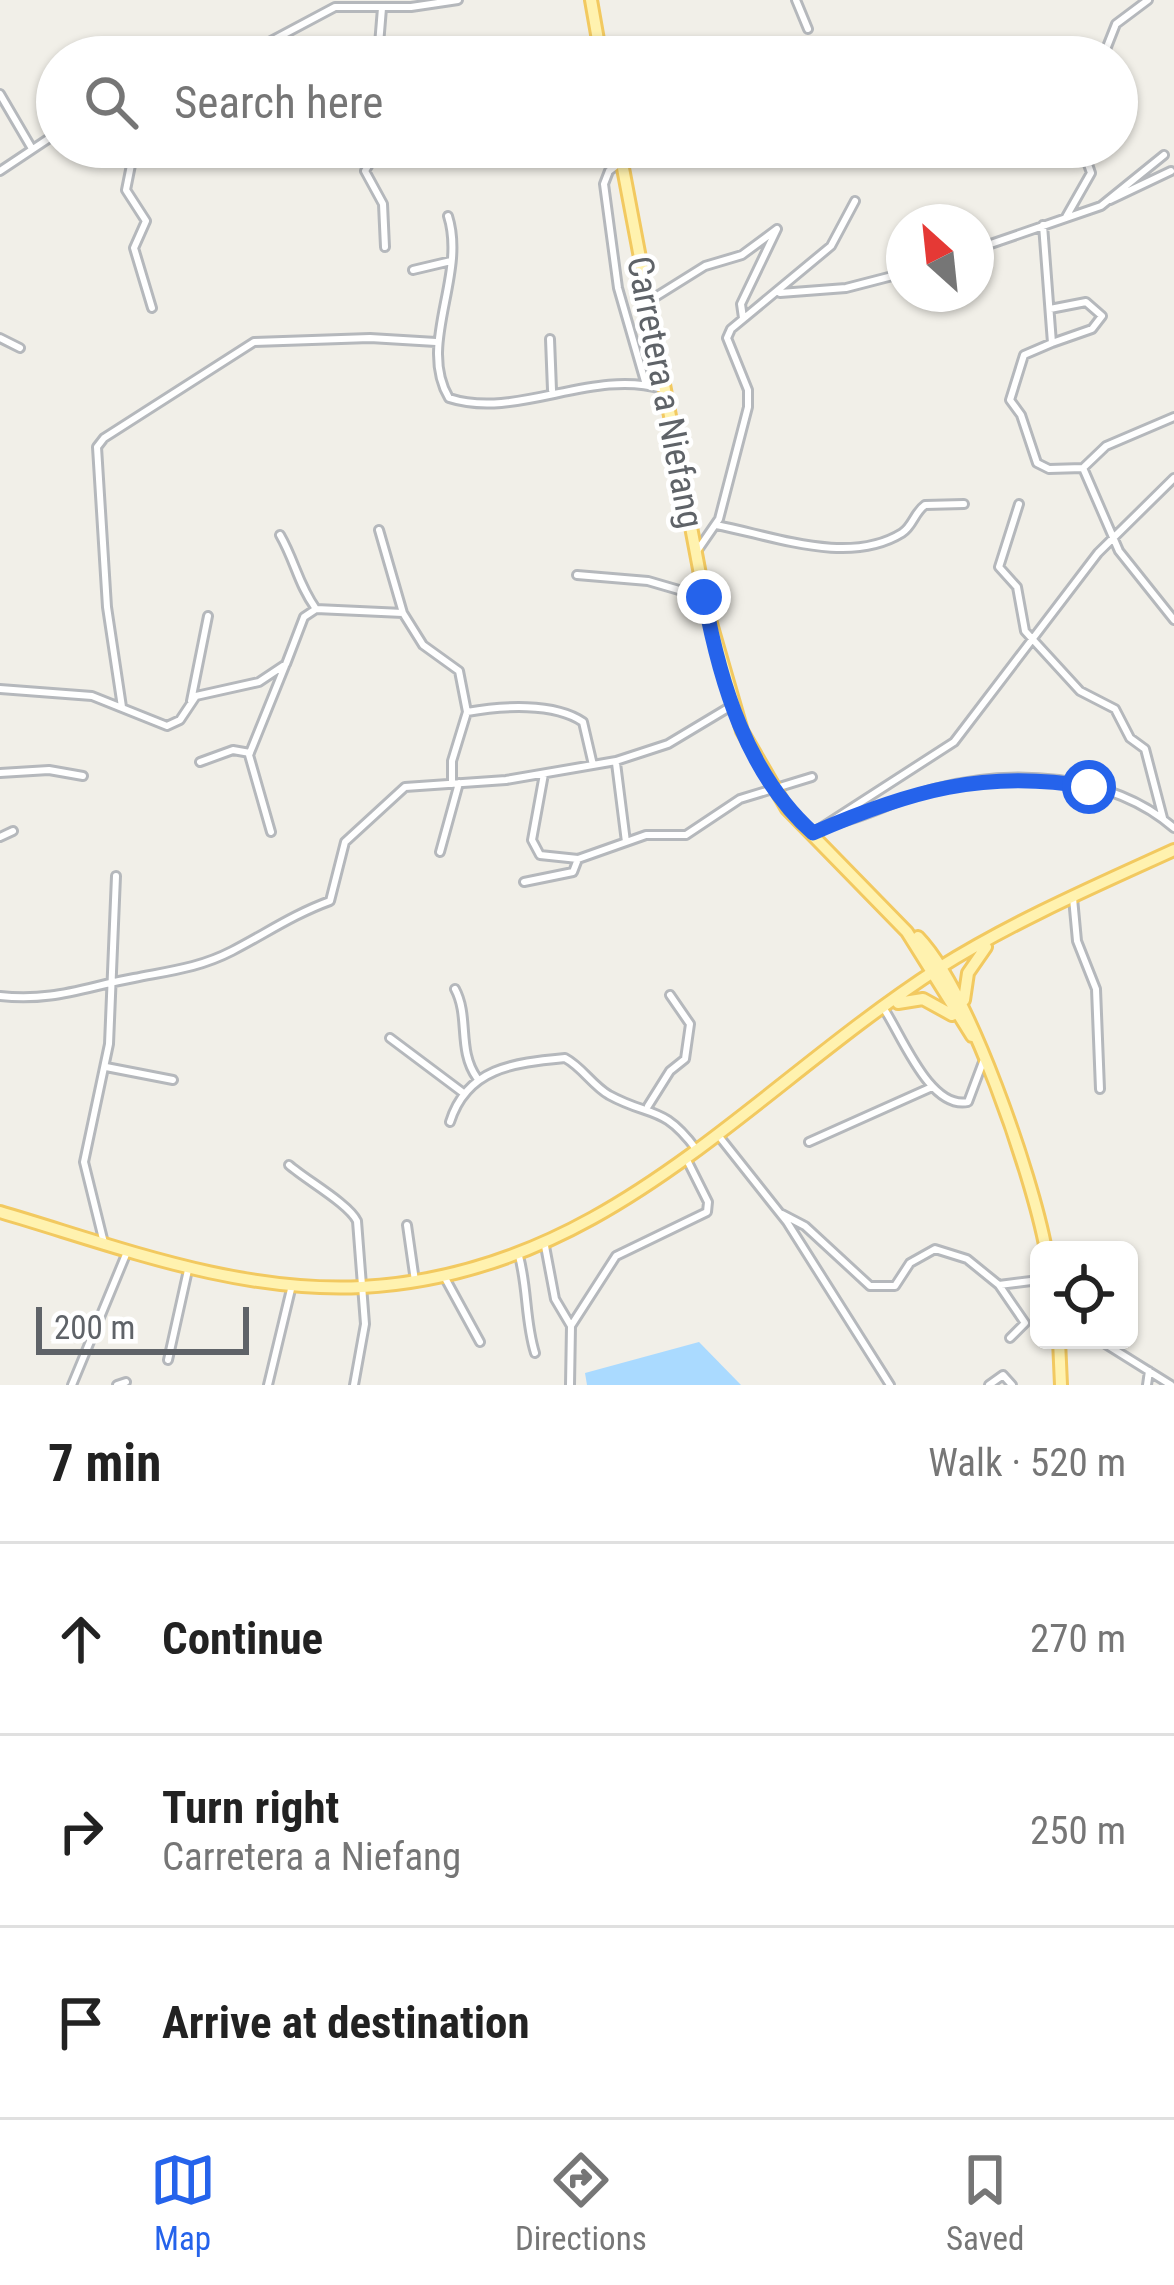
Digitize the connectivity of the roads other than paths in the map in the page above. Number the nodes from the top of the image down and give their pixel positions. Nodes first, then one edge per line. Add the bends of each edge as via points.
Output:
1 (458, 0) edge
2 (590, 0) edge
3 (796, 0) edge
4 (1148, 0) edge
5 (382, 8) junction
6 (808, 29) dead end
7 (279, 36) edge
8 (380, 36) edge
9 (598, 36) edge
10 (1111, 36) edge
11 (0, 94) edge
12 (36, 144) edge
13 (31, 147) junction
14 (1164, 155) dead end
15 (131, 168) edge
16 (367, 168) edge
17 (614, 168) edge
18 (623, 168) edge
19 (1090, 168) edge
20 (0, 171) edge
21 (1171, 171) edge
22 (855, 201) dead end
23 (1107, 202) junction
24 (448, 216) dead end
25 (1066, 217) junction
26 (1043, 225) junction
27 (994, 243) edge
28 (385, 247) dead end
29 (451, 261) junction
30 (412, 270) dead end
31 (886, 278) edge
32 (777, 293) junction
33 (649, 301) junction
34 (152, 308) dead end
35 (1050, 309) junction
36 (743, 318) junction
37 (0, 338) edge
38 (550, 339) dead end
39 (436, 342) junction
40 (1052, 343) junction
41 (20, 347) dead end
42 (646, 385) junction
43 (552, 390) junction
44 (666, 390) junction
45 (1174, 417) edge
46 (1083, 468) junction
47 (1174, 478) edge
48 (964, 504) dead end
49 (1019, 504) dead end
50 (716, 525) junction
51 (379, 530) dead end
52 (280, 535) dead end
53 (1112, 538) junction
54 (697, 551) junction
55 (577, 575) dead end
56 (704, 597) junction
57 (316, 609) junction
58 (403, 613) junction
59 (208, 616) dead end
60 (1174, 620) edge
61 (1033, 640) junction
62 (286, 664) junction
63 (0, 688) edge
64 (191, 701) junction
65 (733, 705) junction
66 (122, 707) junction
67 (467, 712) junction
68 (250, 753) junction
69 (616, 761) junction
70 (200, 762) dead end
71 (593, 766) junction
72 (0, 773) edge
73 (544, 775) junction
74 (83, 776) dead end
75 (812, 777) dead end
76 (455, 784) junction
77 (772, 787) junction
78 (1162, 818) junction
79 (834, 824) junction
80 (1174, 828) edge
81 (13, 831) dead end
82 (271, 832) dead end
83 (813, 833) junction
84 (0, 837) edge
85 (626, 842) junction
86 (1174, 850) edge
87 (440, 852) dead end
88 (578, 859) junction
89 (116, 876) dead end
90 (524, 882) dead end
91 (1073, 898) junction
92 (913, 934) junction
93 (995, 938) junction
94 (967, 953) junction
95 (926, 957) junction
96 (938, 969) junction
97 (921, 982) junction
98 (116, 986) junction
99 (455, 989) dead end
100 (670, 994) dead end
101 (0, 995) edge
102 (886, 1007) junction
103 (964, 1009) junction
104 (968, 1031) junction
105 (390, 1038) dead end
106 (982, 1062) junction
107 (105, 1067) junction
108 (477, 1078) junction
109 (173, 1080) dead end
110 (932, 1087) junction
111 (1100, 1089) dead end
112 (462, 1092) junction
113 (648, 1106) junction
114 (450, 1122) dead end
115 (718, 1135) junction
116 (809, 1142) dead end
117 (691, 1154) junction
118 (289, 1165) dead end
119 (0, 1212) edge
120 (779, 1213) junction
121 (407, 1226) dead end
122 (1044, 1241) edge
123 (104, 1243) junction
124 (545, 1246) junction
125 (127, 1252) junction
126 (519, 1256) junction
127 (188, 1269) junction
128 (444, 1277) junction
129 (415, 1281) junction
130 (1030, 1281) edge
131 (292, 1285) junction
132 (999, 1285) junction
133 (361, 1287) junction
134 (571, 1326) junction
135 (1010, 1338) dead end
136 (481, 1342) dead end
137 (1059, 1349) edge
138 (1114, 1349) edge
139 (536, 1353) dead end
140 (168, 1360) dead end
141 (1149, 1371) junction
142 (126, 1382) dead end
143 (72, 1385) edge
144 (117, 1385) edge
145 (268, 1385) edge
146 (354, 1385) edge
147 (570, 1385) edge
148 (890, 1385) edge
149 (989, 1385) edge
150 (1012, 1385) edge
151 (1061, 1385) edge
152 (1147, 1385) edge
153 (1171, 1385) edge

1 - 5 street
2 - 9 main road
3 - 6 street
4 - 10 street
5 - 7 street via 327,10
5 - 8 street
11 - 13 street
12 - 13 street
13 - 20 street
14 - 23 street
15 - 34 street via 126,190 146,221 134,248
16 - 28 street via 383,204
17 - 42 street via 604,184 617,288
18 - 33 main road, Carretera a Niefang
19 - 25 street
21 - 23 street
22 - 32 street via 831,246
23 - 25 street
24 - 29 street
25 - 26 street
26 - 27 street
26 - 35 street
29 - 30 street
29 - 39 street
31 - 32 street
32 - 36 street
33 - 36 street via 777,229 741,304
33 - 44 main road, Carretera a Niefang
35 - 40 street
35 - 40 street via 1086,302 1102,316 1092,329
36 - 50 street via 727,338 748,407
37 - 41 street
38 - 43 street
39 - 43 street via 449,398 503,402
39 - 66 street via 254,342 104,438 97,447 100,526
40 - 46 street via 1024,355 1010,400 1037,463
42 - 43 street
42 - 44 street
44 - 54 main road, Carretera a Niefang
45 - 46 street via 1106,446
46 - 53 street
47 - 53 street
48 - 50 street via 926,505 891,538 830,550
49 - 61 street via 999,567 1017,587
50 - 54 street
51 - 58 street
52 - 57 street
53 - 60 street
53 - 61 street
54 - 56 main road, Carretera a Niefang
55 - 56 street via 648,581
56 - 65 main road, Carretera a Niefang
57 - 58 street
57 - 62 street via 304,617
58 - 67 street via 423,645 459,671
59 - 64 street
61 - 78 street via 1080,691 1110,704 1145,748
61 - 79 street via 954,742
62 - 64 street via 259,682
62 - 68 street
63 - 66 street via 92,696
64 - 66 street via 167,726
65 - 69 street via 668,744
65 - 77 main road, Carretera a Niefang
67 - 71 street via 570,714 584,722
67 - 76 street via 452,761
68 - 70 street
68 - 82 street
69 - 71 street
69 - 85 street
71 - 73 street
72 - 74 street
73 - 76 street
73 - 88 street via 535,848 553,860
75 - 77 street
76 - 87 street
76 - 98 street via 399,790 345,842 330,902 186,971
77 - 83 main road, Carretera a Niefang
77 - 85 street via 686,835
78 - 79 street via 1108,793 1029,777 978,778
78 - 80 street
79 - 83 street
81 - 84 street
83 - 92 main road, Carretera a Niefang
85 - 88 street
86 - 91 main road
88 - 90 street via 573,872
89 - 98 street
91 - 93 main road
91 - 111 street via 1077,941 1096,989
92 - 94 main road via 933,948
92 - 95 main road
92 - 96 main road
93 - 94 main road
93 - 103 main road via 968,973
94 - 96 main road
95 - 96 main road
95 - 97 main road
96 - 97 main road
96 - 103 main road
96 - 104 main road
97 - 102 main road
98 - 101 street via 50,1000
98 - 107 street
99 - 108 street
100 - 113 street via 690,1024 685,1059
102 - 104 main road via 923,999
102 - 110 street
102 - 115 main road
103 - 104 main road
104 - 106 main road
105 - 112 street
106 - 110 street via 968,1102
106 - 122 main road
107 - 109 street
107 - 123 street via 83,1162
108 - 112 street
108 - 113 street via 565,1058 608,1094
110 - 116 street
112 - 114 street
113 - 117 street via 674,1121
115 - 117 main road
115 - 120 street
117 - 124 main road
117 - 134 street via 707,1212 616,1256
118 - 133 street via 352,1210 363,1252
119 - 123 main road
120 - 132 street via 805,1226 870,1286 895,1286 910,1263 935,1249 967,1259
120 - 148 street
121 - 129 street
123 - 125 main road
124 - 126 main road
124 - 134 street via 555,1299
125 - 127 main road
125 - 143 street
126 - 128 main road
126 - 139 street
127 - 131 main road
127 - 140 street
128 - 129 main road
128 - 136 street
129 - 133 main road
130 - 132 street
131 - 133 main road
131 - 145 street
132 - 135 street via 1025,1323
133 - 146 street via 364,1336
134 - 147 street
137 - 151 main road
138 - 141 street
141 - 152 street
141 - 153 street
142 - 144 street
149 - 150 street via 1003,1376

